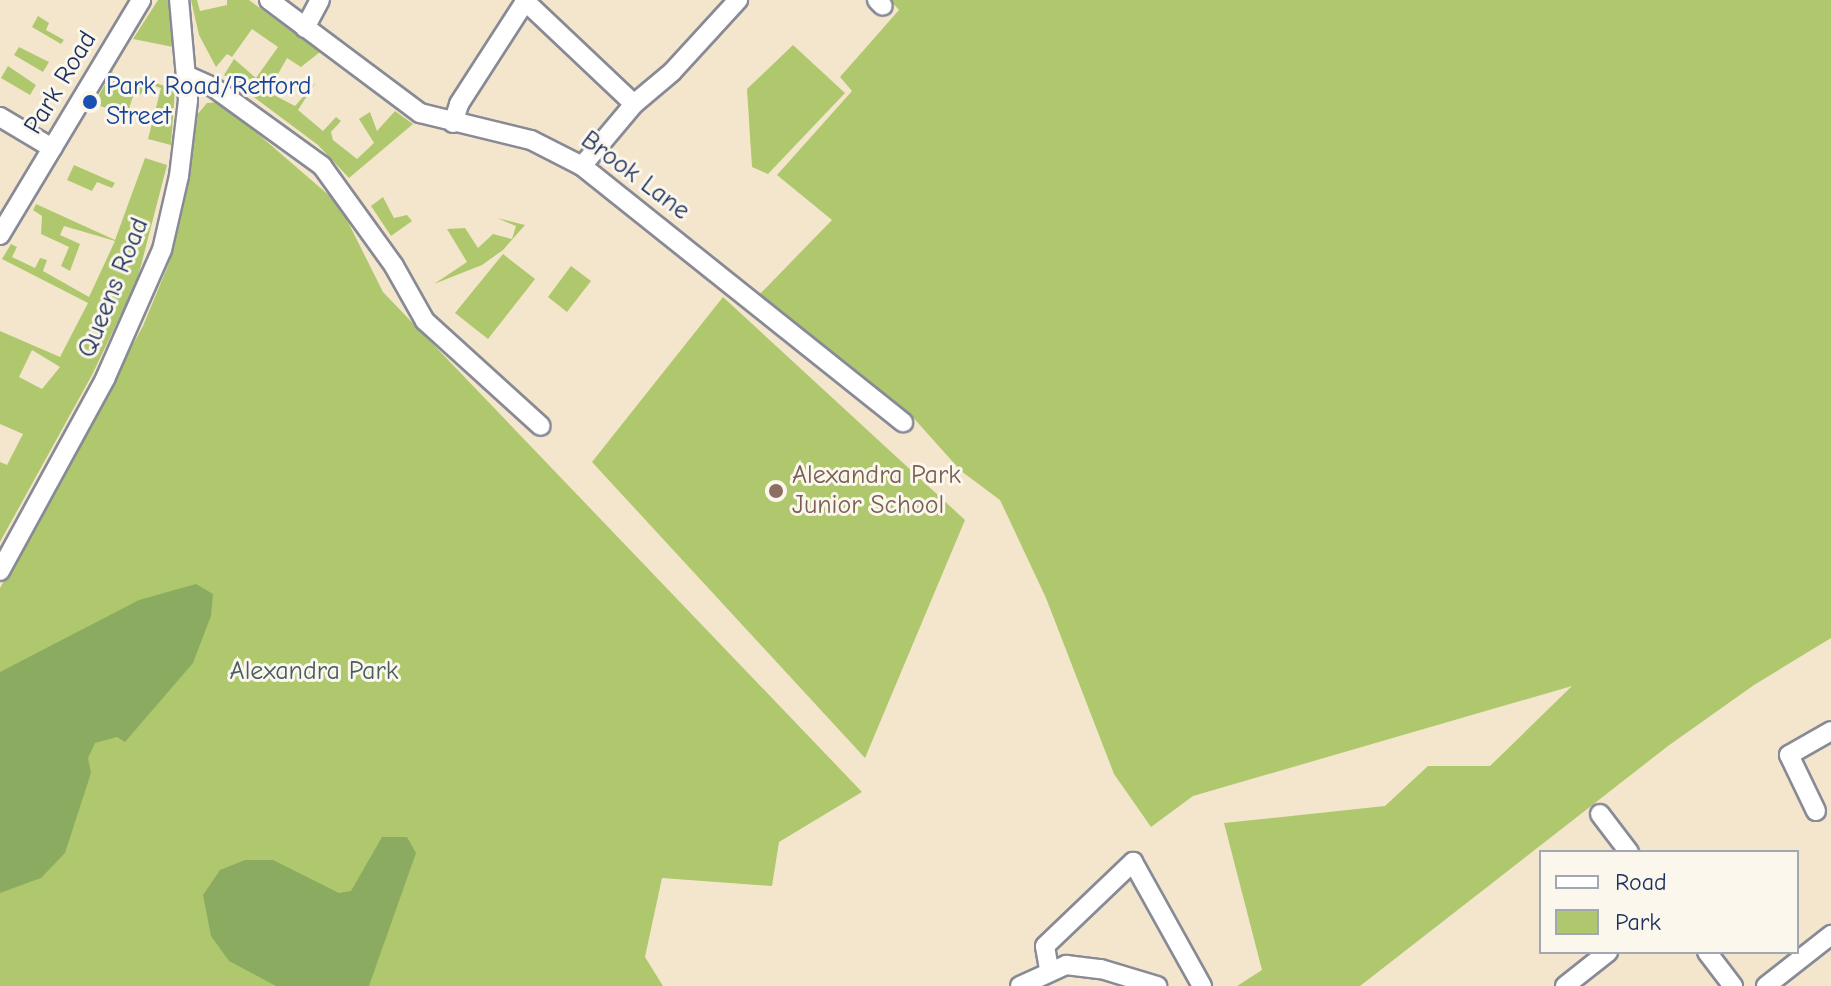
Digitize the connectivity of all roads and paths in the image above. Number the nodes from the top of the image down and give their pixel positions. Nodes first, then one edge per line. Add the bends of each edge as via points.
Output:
1 (141, 0) edge
2 (179, 0) edge
3 (269, 0) edge
4 (320, 0) edge
5 (525, 0) edge
6 (738, 0) edge
7 (305, 28) junction
8 (188, 76) junction
9 (634, 104) junction
10 (0, 117) edge
11 (453, 123) junction
12 (52, 148) junction
13 (582, 166) junction
14 (0, 235) edge
15 (903, 422) dead end
16 (541, 426) dead end
17 (0, 571) edge
18 (1831, 731) edge
19 (1816, 811) dead end
20 (1600, 814) dead end
21 (1627, 850) edge
22 (1831, 935) edge
23 (1605, 954) edge
24 (1709, 954) edge
25 (1049, 969) junction
26 (1020, 986) edge
27 (1157, 986) edge
28 (1202, 986) edge
29 (1565, 986) edge
30 (1733, 986) edge
31 (1766, 986) edge

1 - 12 street, Park Road
2 - 8 street, Queens Road
3 - 7 street, Brook Lane
4 - 7 street
5 - 9 street
5 - 11 street via 459,104
6 - 9 street via 672,72
7 - 11 street, Brook Lane via 420,113
8 - 16 street via 213,87 322,166 374,237 425,321
8 - 17 street, Queens Road via 182,157 157,264 105,379
9 - 13 street
10 - 12 street
11 - 13 street, Brook Lane via 531,140
12 - 14 street, Park Road
13 - 15 street, Brook Lane
18 - 19 street via 1789,755
20 - 21 street
22 - 31 street
23 - 29 street
24 - 30 street
25 - 26 street
25 - 27 street via 1086,966
25 - 28 street via 1045,946 1133,862

